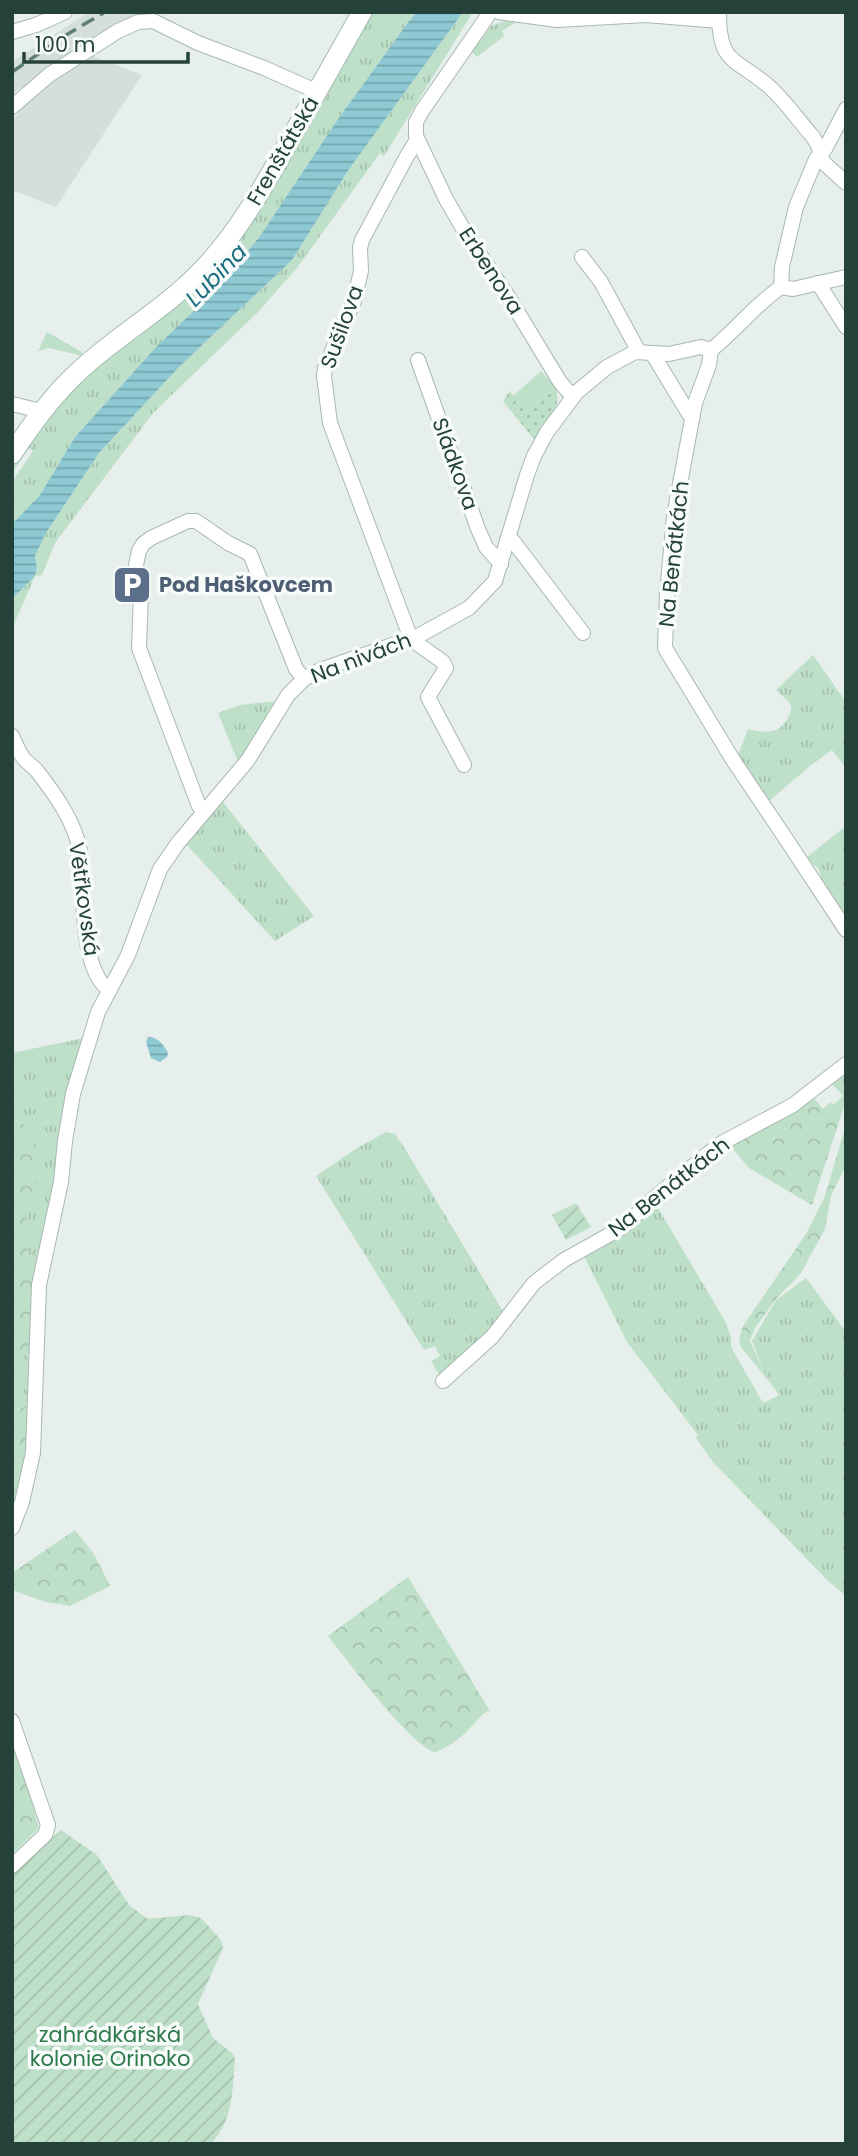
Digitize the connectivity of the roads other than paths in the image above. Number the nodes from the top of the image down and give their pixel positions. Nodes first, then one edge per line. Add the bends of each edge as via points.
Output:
1 (65, 12) edge
2 (362, 12) edge
3 (491, 13) edge
4 (534, 15) edge
5 (719, 17) edge
6 (13, 32) edge
7 (318, 92) junction
8 (12, 107) edge
9 (846, 109) edge
10 (417, 140) junction
11 (821, 154) junction
12 (846, 183) edge
13 (582, 257) dead end
14 (846, 277) edge
15 (818, 283) junction
16 (782, 287) junction
17 (846, 327) edge
18 (711, 350) junction
19 (645, 352) junction
20 (418, 360) dead end
21 (573, 397) junction
22 (12, 404) edge
23 (41, 411) junction
24 (693, 415) junction
25 (12, 454) edge
26 (507, 541) junction
27 (500, 564) junction
28 (583, 633) dead end
29 (411, 639) junction
30 (304, 679) junction
31 (12, 736) edge
32 (464, 765) dead end
33 (204, 812) junction
34 (846, 930) edge
35 (110, 990) junction
36 (846, 1065) edge
37 (443, 1381) dead end
38 (12, 1528) edge
39 (12, 1721) edge
40 (12, 1866) edge

1 - 6 street
2 - 7 main road, Frenštátská
3 - 4 street
3 - 10 street via 422,111 415,128
4 - 5 street via 557,20
5 - 11 street via 726,54 767,85 813,137
7 - 8 street via 153,21 138,22 107,37 49,75
7 - 23 main road, Frenštátská via 249,210 212,259 171,300 81,369
9 - 11 street
10 - 21 street, Erbenova via 465,232
10 - 29 street, Sušilova via 362,240 362,268 354,301 324,376 330,423
11 - 12 street via 823,162
11 - 16 street via 796,207
13 - 19 street
14 - 15 street
15 - 16 street
15 - 17 street
16 - 18 street via 763,299
18 - 19 street, Na nivách
18 - 24 street, Na Benátkách
19 - 21 street, Na nivách via 635,352 607,367
19 - 24 street
20 - 27 street, Sládkova via 478,529
21 - 26 street, Na nivách via 534,456
22 - 23 street
23 - 25 main road, Frenštátská
24 - 34 street, Na Benátkách via 674,516 665,648
26 - 27 street, Na nivách
26 - 28 street via 513,541
27 - 29 street, Na nivách via 495,581 469,608
29 - 30 street, Na nivách
29 - 32 street via 446,668 428,697
30 - 33 street, Na nivách via 288,695 248,760
30 - 33 street via 250,554 196,521 144,544 136,565 141,593 139,648
31 - 35 street, Větřkovská via 72,827 79,850 90,952 96,974
33 - 35 street, Na nivách via 160,869
35 - 38 street, Na nivách via 89,1037 73,1094 61,1182 39,1285 33,1453
36 - 37 street, Na Benátkách via 793,1105 720,1144 623,1227 534,1283 492,1337
39 - 40 street via 48,1825 45,1835

